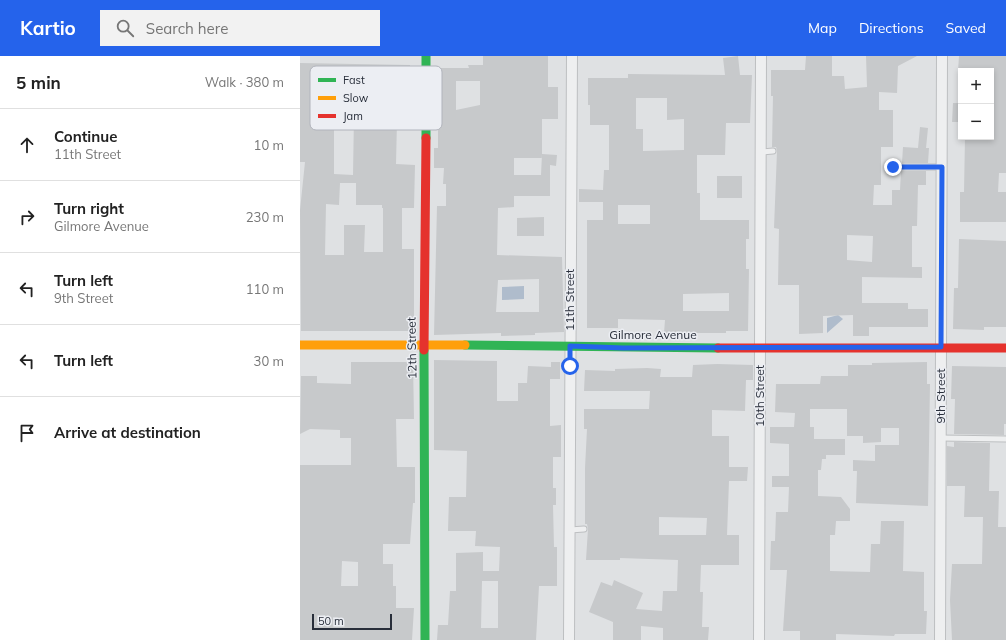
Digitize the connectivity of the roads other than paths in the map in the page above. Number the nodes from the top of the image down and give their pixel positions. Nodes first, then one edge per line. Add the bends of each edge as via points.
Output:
1 (426, 56) edge
2 (572, 56) edge
3 (761, 56) edge
4 (942, 56) edge
5 (426, 66) edge
6 (425, 130) edge
7 (773, 151) dead end
8 (761, 152) junction
9 (893, 167) dead end
10 (942, 167) junction
11 (424, 344) junction
12 (300, 345) edge
13 (570, 346) junction
14 (760, 347) junction
15 (941, 347) junction
16 (1006, 348) edge
17 (941, 438) junction
18 (1006, 439) edge
19 (584, 529) dead end
20 (570, 530) junction
21 (425, 640) edge
22 (569, 640) edge
23 (759, 640) edge
24 (940, 640) edge

1 - 5 main road, 12th Street
2 - 13 street, 11th Street
3 - 8 street, 10th Street
4 - 10 street, 9th Street
6 - 11 main road, 12th Street
7 - 8 lane
8 - 14 street, 10th Street
9 - 10 lane
10 - 15 street, 9th Street
11 - 12 main road, Gilmore Avenue
11 - 13 main road, Gilmore Avenue
11 - 21 main road, 12th Street
13 - 14 main road, Gilmore Avenue
13 - 20 street, 11th Street
14 - 15 main road, Gilmore Avenue
14 - 23 street, 10th Street
15 - 16 main road, Gilmore Avenue
15 - 17 street, 9th Street
17 - 18 lane
17 - 24 street, 9th Street
19 - 20 lane
20 - 22 street, 11th Street

